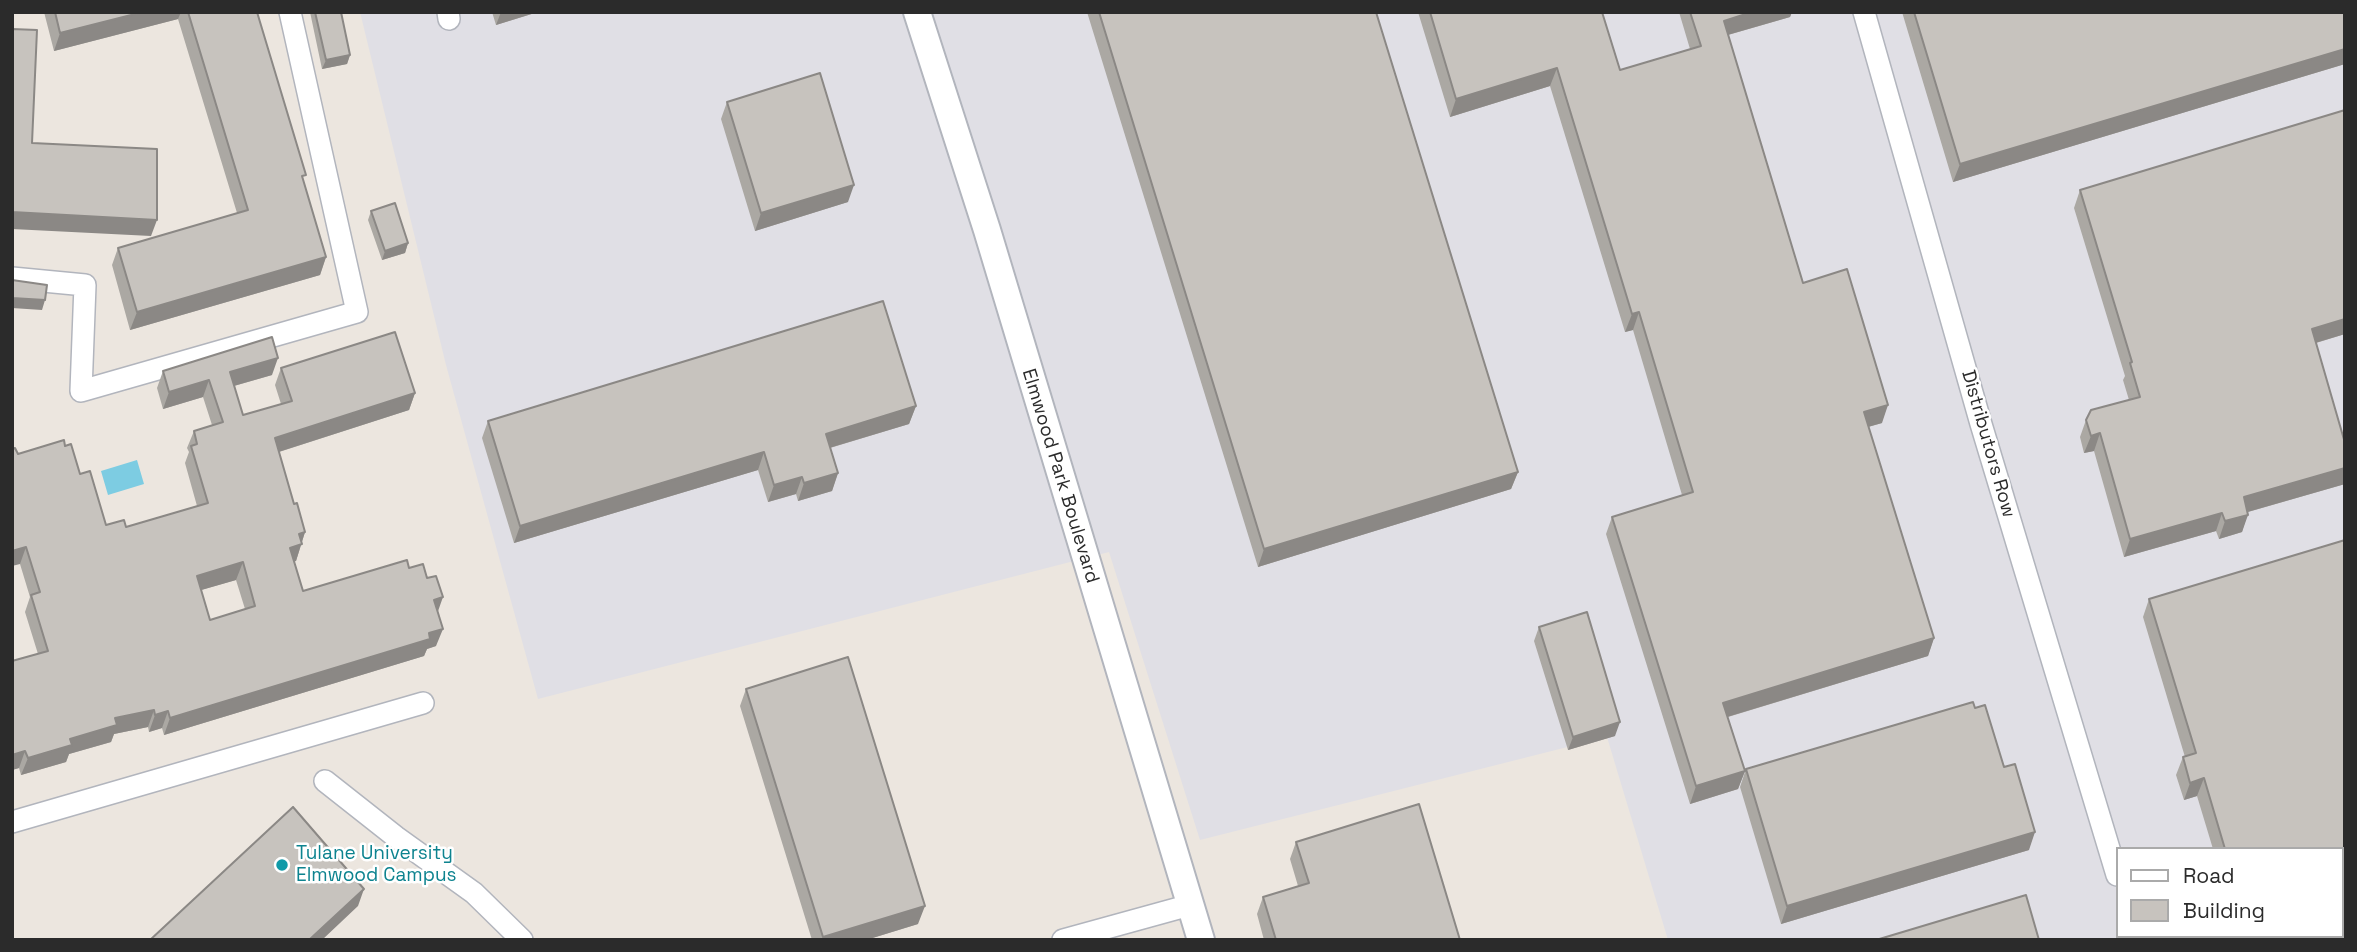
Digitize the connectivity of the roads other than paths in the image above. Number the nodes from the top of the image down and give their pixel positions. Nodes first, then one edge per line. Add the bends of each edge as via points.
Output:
1 (290, 12) edge
2 (918, 12) edge
3 (1864, 12) edge
4 (12, 278) edge
5 (424, 703) dead end
6 (324, 781) dead end
7 (12, 822) edge
8 (2116, 872) edge
9 (1190, 905) junction
10 (522, 940) edge
11 (1063, 940) edge
12 (1201, 940) edge

1 - 4 street via 357,312 81,391 85,285
2 - 9 street, Elmwood Park Boulevard
3 - 8 street, Distributors Row via 1981,424
5 - 7 street
6 - 10 street via 474,893
9 - 11 street
9 - 12 street, Elmwood Park Boulevard

